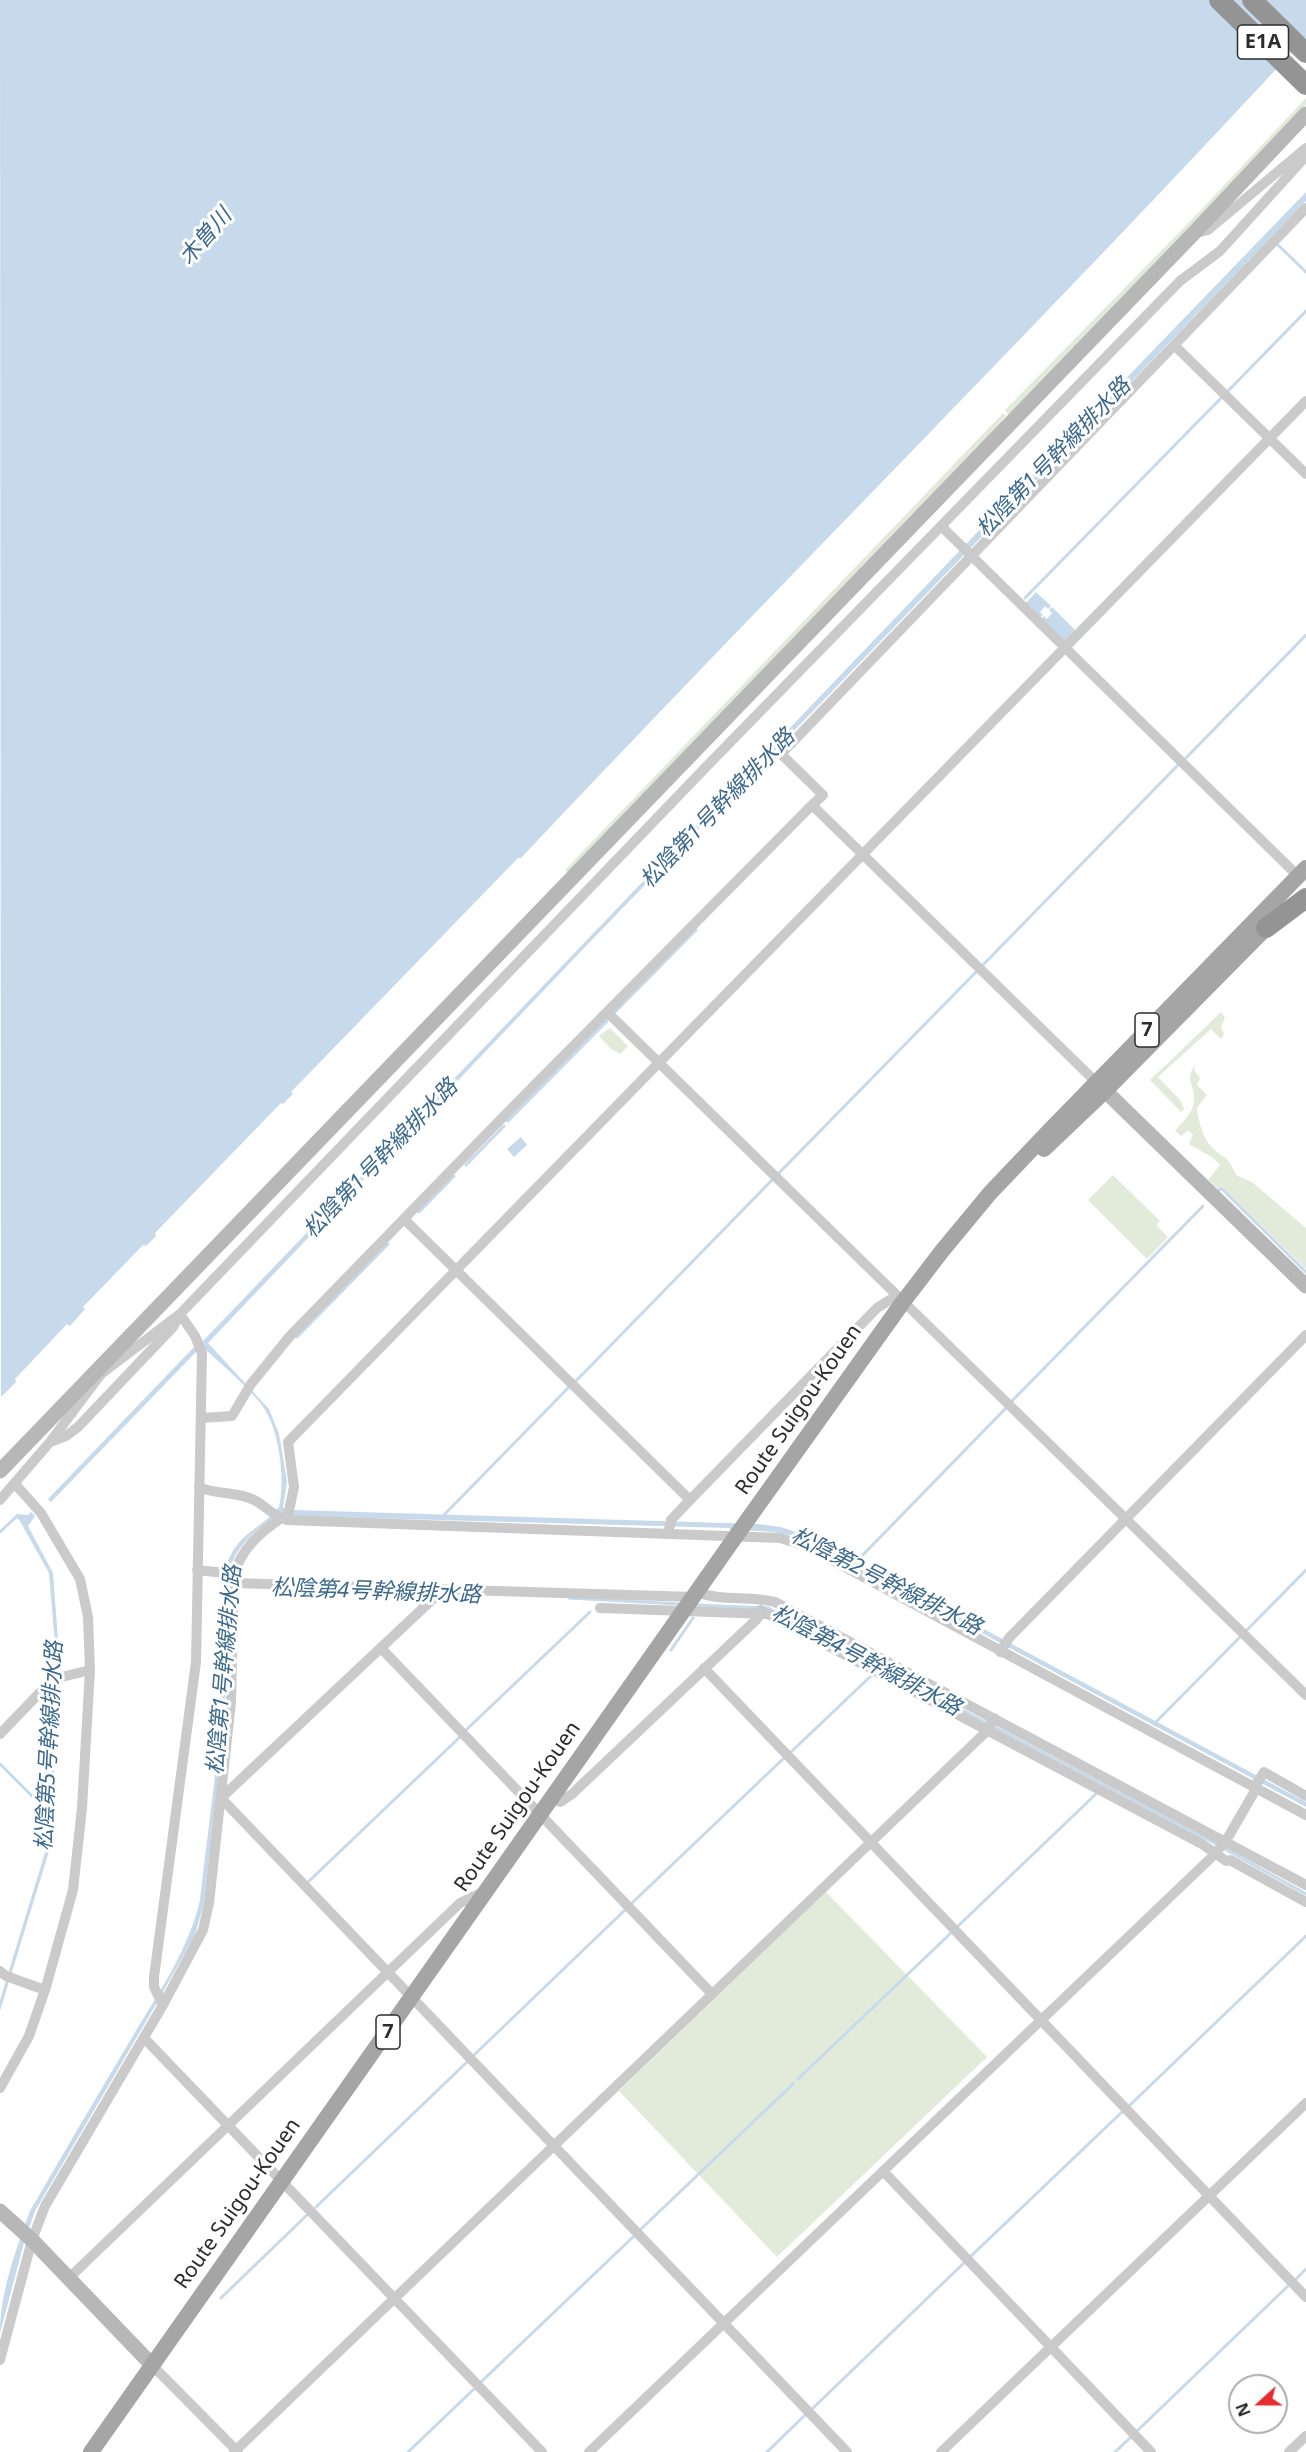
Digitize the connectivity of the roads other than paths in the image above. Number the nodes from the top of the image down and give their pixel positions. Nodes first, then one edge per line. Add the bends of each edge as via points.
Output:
1 (1219, 0) edge
2 (1252, 0) edge
3 (1306, 53) edge
4 (1306, 85) edge
5 (1306, 114) edge
6 (1306, 148) edge
7 (1306, 156) edge
8 (1306, 208) edge
9 (1193, 234) junction
10 (1175, 346) junction
11 (1306, 401) edge
12 (1269, 438) junction
13 (1306, 474) edge
14 (941, 525) junction
15 (971, 556) junction
16 (1065, 649) junction
17 (812, 805) junction
18 (863, 855) junction
19 (1303, 878) edge
20 (1306, 898) edge
21 (1266, 928) junction
22 (607, 1012) junction
23 (659, 1063) junction
24 (1101, 1087) junction
25 (404, 1220) junction
26 (456, 1270) junction
27 (1306, 1286) edge
28 (900, 1299) junction
29 (180, 1314) junction
30 (1306, 1335) edge
31 (99, 1372) junction
32 (201, 1418) junction
33 (50, 1442) junction
34 (0, 1471) edge
35 (15, 1484) junction
36 (198, 1487) junction
37 (0, 1500) edge
38 (690, 1500) junction
39 (282, 1516) junction
40 (1126, 1520) junction
41 (669, 1528) junction
42 (741, 1530) junction
43 (196, 1570) junction
44 (231, 1575) junction
45 (437, 1592) junction
46 (690, 1602) junction
47 (762, 1607) junction
48 (600, 1608) dead end
49 (1003, 1647) junction
50 (381, 1648) junction
51 (704, 1668) junction
52 (90, 1670) junction
53 (1306, 1695) edge
54 (990, 1725) junction
55 (0, 1734) edge
56 (1255, 1787) junction
57 (1306, 1796) edge
58 (222, 1798) junction
59 (553, 1798) junction
60 (1305, 1813) edge
61 (541, 1815) junction
62 (872, 1843) junction
63 (1220, 1847) junction
64 (1306, 1885) edge
65 (486, 1890) junction
66 (1306, 1902) edge
67 (387, 1972) junction
68 (8, 1975) edge
69 (45, 1990) junction
70 (712, 1994) junction
71 (412, 1998) junction
72 (162, 2004) junction
73 (1041, 2020) junction
74 (145, 2039) junction
75 (0, 2088) edge
76 (1306, 2103) edge
77 (228, 2125) junction
78 (554, 2145) junction
79 (883, 2171) junction
80 (282, 2181) junction
81 (1209, 2196) junction
82 (0, 2211) edge
83 (27, 2236) junction
84 (69, 2278) junction
85 (394, 2297) junction
86 (1306, 2297) edge
87 (724, 2322) junction
88 (1050, 2346) junction
89 (0, 2360) edge
90 (152, 2364) junction
91 (1306, 2436) edge
92 (236, 2451) edge
93 (91, 2452) edge
94 (542, 2452) edge
95 (589, 2452) edge
96 (847, 2452) edge
97 (941, 2452) edge
98 (1151, 2452) edge
99 (1289, 2452) edge

1 - 4 highway, E1A
2 - 3 highway, E1A
5 - 9 street
6 - 9 street via 1208,230
7 - 14 street via 1220,251 1180,281
8 - 10 street
9 - 31 street
10 - 12 street
10 - 15 street
11 - 12 street
12 - 13 street
12 - 16 street
14 - 15 street
14 - 29 street
15 - 16 street
15 - 17 street via 781,754 823,795
16 - 18 street
16 - 19 street
17 - 18 street
17 - 22 street
18 - 23 street
18 - 24 street
19 - 21 main road, Route Suigou-Kouen / 7
19 - 24 main road, Route Suigou-Kouen / 7
20 - 21 highway
21 - 24 main road, Route Suigou-Kouen / 7
22 - 23 street
22 - 25 street
23 - 26 street
23 - 28 street
24 - 27 street
24 - 28 main road, Route Suigou-Kouen / 7 via 990,1193
25 - 26 street
25 - 32 street via 290,1337 248,1389 232,1416
26 - 38 street
26 - 39 street via 288,1442 294,1487
28 - 38 street via 877,1308
28 - 40 street
28 - 42 main road, Route Suigou-Kouen / 7
29 - 31 street
29 - 32 street via 199,1346
29 - 33 street via 173,1327 78,1427
30 - 40 street
31 - 33 street
31 - 34 street
32 - 36 street
33 - 35 street
35 - 37 street
35 - 52 street via 41,1513 80,1579 88,1617
36 - 39 street via 238,1494
36 - 43 street
38 - 41 street
39 - 41 street
39 - 44 street via 253,1540
40 - 49 street
40 - 53 street
41 - 42 street
42 - 46 main road, Route Suigou-Kouen / 7
42 - 49 street via 806,1546
43 - 44 street
43 - 72 street via 196,1662 154,1977
44 - 45 street
44 - 58 street via 231,1702
45 - 46 street
45 - 50 street
46 - 47 street
46 - 47 street via 711,1598
46 - 48 street
46 - 59 main road, Route Suigou-Kouen / 7
47 - 51 street
47 - 54 street via 768,1614
49 - 56 street
50 - 58 street
50 - 61 street
51 - 59 street via 572,1794 560,1802
51 - 62 street
52 - 55 street via 52,1677
52 - 69 street via 73,1890
54 - 62 street
54 - 63 street
54 - 63 street via 1202,1844
56 - 57 street via 1263,1772
56 - 60 street
56 - 63 street
58 - 67 street
58 - 72 street via 205,1923
59 - 61 main road, Route Suigou-Kouen / 7
61 - 65 main road, Route Suigou-Kouen / 7
61 - 70 street
62 - 70 street
62 - 73 street
63 - 64 street
63 - 66 street
63 - 73 street
65 - 67 street via 460,1903
65 - 71 main road, Route Suigou-Kouen / 7
67 - 71 street
67 - 77 street
68 - 69 street
69 - 75 street via 29,2036
70 - 78 street
71 - 78 street
71 - 80 main road, Route Suigou-Kouen / 7
72 - 74 street
73 - 79 street
73 - 81 street
74 - 77 street
74 - 83 street
76 - 81 street
77 - 80 street
77 - 84 street
78 - 85 street
78 - 87 street
79 - 87 street
79 - 88 street
80 - 85 street
80 - 90 main road, Route Suigou-Kouen / 7
81 - 86 street
81 - 88 street
82 - 83 street
83 - 84 street
83 - 89 street
84 - 90 street
85 - 92 street
85 - 94 street
87 - 95 street
87 - 96 street
88 - 97 street
88 - 98 street
90 - 92 street
90 - 93 main road, Route Suigou-Kouen / 7
91 - 99 street

